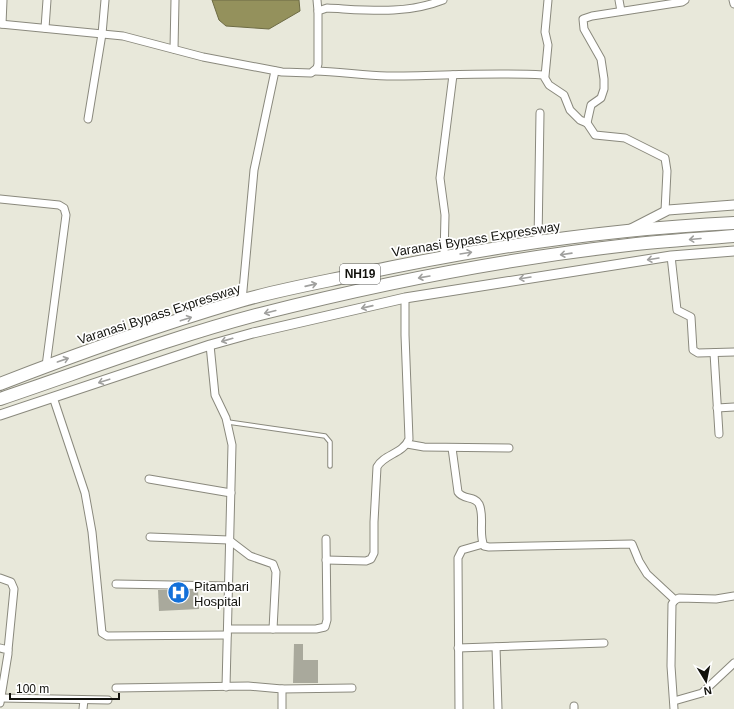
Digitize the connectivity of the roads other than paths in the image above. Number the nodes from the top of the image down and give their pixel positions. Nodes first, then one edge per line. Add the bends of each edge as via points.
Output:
1 (3, 0) edge
2 (47, 0) edge
3 (105, 0) edge
4 (175, 0) edge
5 (317, 0) edge
6 (443, 0) edge
7 (548, 0) edge
8 (619, 0) edge
9 (685, 0) edge
10 (733, 0) edge
11 (734, 4) edge
12 (318, 11) junction
13 (621, 11) junction
14 (1, 24) edge
15 (45, 28) junction
16 (102, 34) junction
17 (174, 49) junction
18 (275, 71) junction
19 (314, 71) junction
20 (453, 75) junction
21 (545, 76) junction
22 (540, 113) dead end
23 (88, 119) dead end
24 (587, 123) junction
25 (0, 199) edge
26 (734, 205) edge
27 (665, 211) junction
28 (734, 224) edge
29 (630, 230) junction
30 (734, 236) edge
31 (538, 242) junction
32 (734, 251) edge
33 (671, 256) junction
34 (444, 257) junction
35 (405, 298) junction
36 (242, 301) junction
37 (210, 345) junction
38 (734, 352) edge
39 (714, 353) junction
40 (46, 366) junction
41 (0, 384) edge
42 (54, 397) junction
43 (0, 399) edge
44 (734, 407) edge
45 (717, 408) junction
46 (0, 415) edge
47 (228, 422) junction
48 (719, 434) dead end
49 (408, 444) junction
50 (452, 448) junction
51 (509, 448) dead end
52 (330, 466) dead end
53 (149, 479) dead end
54 (231, 493) junction
55 (150, 537) dead end
56 (326, 538) dead end
57 (229, 540) junction
58 (483, 544) junction
59 (326, 560) junction
60 (0, 578) edge
61 (116, 584) dead end
62 (228, 586) junction
63 (734, 596) edge
64 (675, 600) junction
65 (273, 629) junction
66 (228, 632) junction
67 (604, 643) dead end
68 (496, 647) junction
69 (0, 648) edge
70 (458, 648) junction
71 (8, 650) junction
72 (734, 663) edge
73 (226, 687) junction
74 (116, 688) dead end
75 (352, 688) dead end
76 (282, 689) junction
77 (1, 700) edge
78 (84, 700) junction
79 (108, 700) dead end
80 (674, 701) junction
81 (83, 709) edge
82 (282, 709) edge
83 (459, 709) edge
84 (498, 709) edge
85 (674, 709) edge

1 - 14 street
2 - 15 street
3 - 16 street
4 - 17 street
5 - 12 street
6 - 12 street via 429,6 406,10 327,8
7 - 21 street
8 - 13 street
9 - 13 street
10 - 11 street
12 - 19 street via 318,64
13 - 24 street via 583,19 584,29 601,59 604,89 602,98 591,105
14 - 15 street
15 - 16 street
16 - 17 street via 123,36
16 - 23 street
17 - 18 street
18 - 19 street
18 - 36 street via 254,170
19 - 20 street via 344,71 388,76
20 - 21 street via 512,73
20 - 34 street via 440,178 445,216
21 - 24 street via 549,85 564,95 570,110 577,118
22 - 31 street
24 - 27 street via 595,136 625,138 665,158
25 - 40 street via 59,205 64,208 66,215
26 - 27 street
27 - 29 street
28 - 29 highway, Varanasi Bypass Expressway / NH19
29 - 31 highway, Varanasi Bypass Expressway / NH19
30 -> 43 highway, NH19 via 628,245 392,282 258,315 142,350
34 -> 31 highway, Varanasi Bypass Expressway / NH19
32 - 33 street
33 -> 35 street
33 - 39 street via 677,310 691,317 693,350 698,354
36 -> 34 highway, Varanasi Bypass Expressway / NH19
35 -> 37 street
35 - 49 street via 410,426
40 -> 36 highway, Varanasi Bypass Expressway / NH19
37 -> 42 street
37 - 47 street via 215,395
38 - 39 street
39 - 45 street
40 - 41 highway, Varanasi Bypass Expressway / NH19
42 - 46 street
42 - 66 street via 85,493 92,532 102,633 107,636
44 - 45 street
45 - 48 street
47 - 52 lane via 325,436 330,442
47 - 54 street via 232,445
49 - 50 street
49 - 59 street via 380,461 377,467 374,553 371,558 366,561
50 - 51 street
50 - 58 street via 458,492 462,496 476,500 480,507
53 - 54 street
54 - 57 street
55 - 57 street
56 - 59 street
57 - 62 street
57 - 65 street via 250,556 269,562 275,567
58 - 64 street via 488,547 632,544 647,574
58 - 70 street via 465,548 459,553
59 - 65 street via 325,627
60 - 71 street via 11,582 14,589
61 - 62 street
62 - 66 street
63 - 64 street
64 - 80 street via 671,609 670,666
65 - 66 street
66 - 73 street
67 - 68 street
68 - 70 street
68 - 84 street
69 - 71 street
70 - 83 street
71 - 77 street
72 - 80 street via 702,693
73 - 74 street
73 - 76 street
75 - 76 street
76 - 82 street
77 - 78 street
78 - 79 street
78 - 81 street
80 - 85 street

